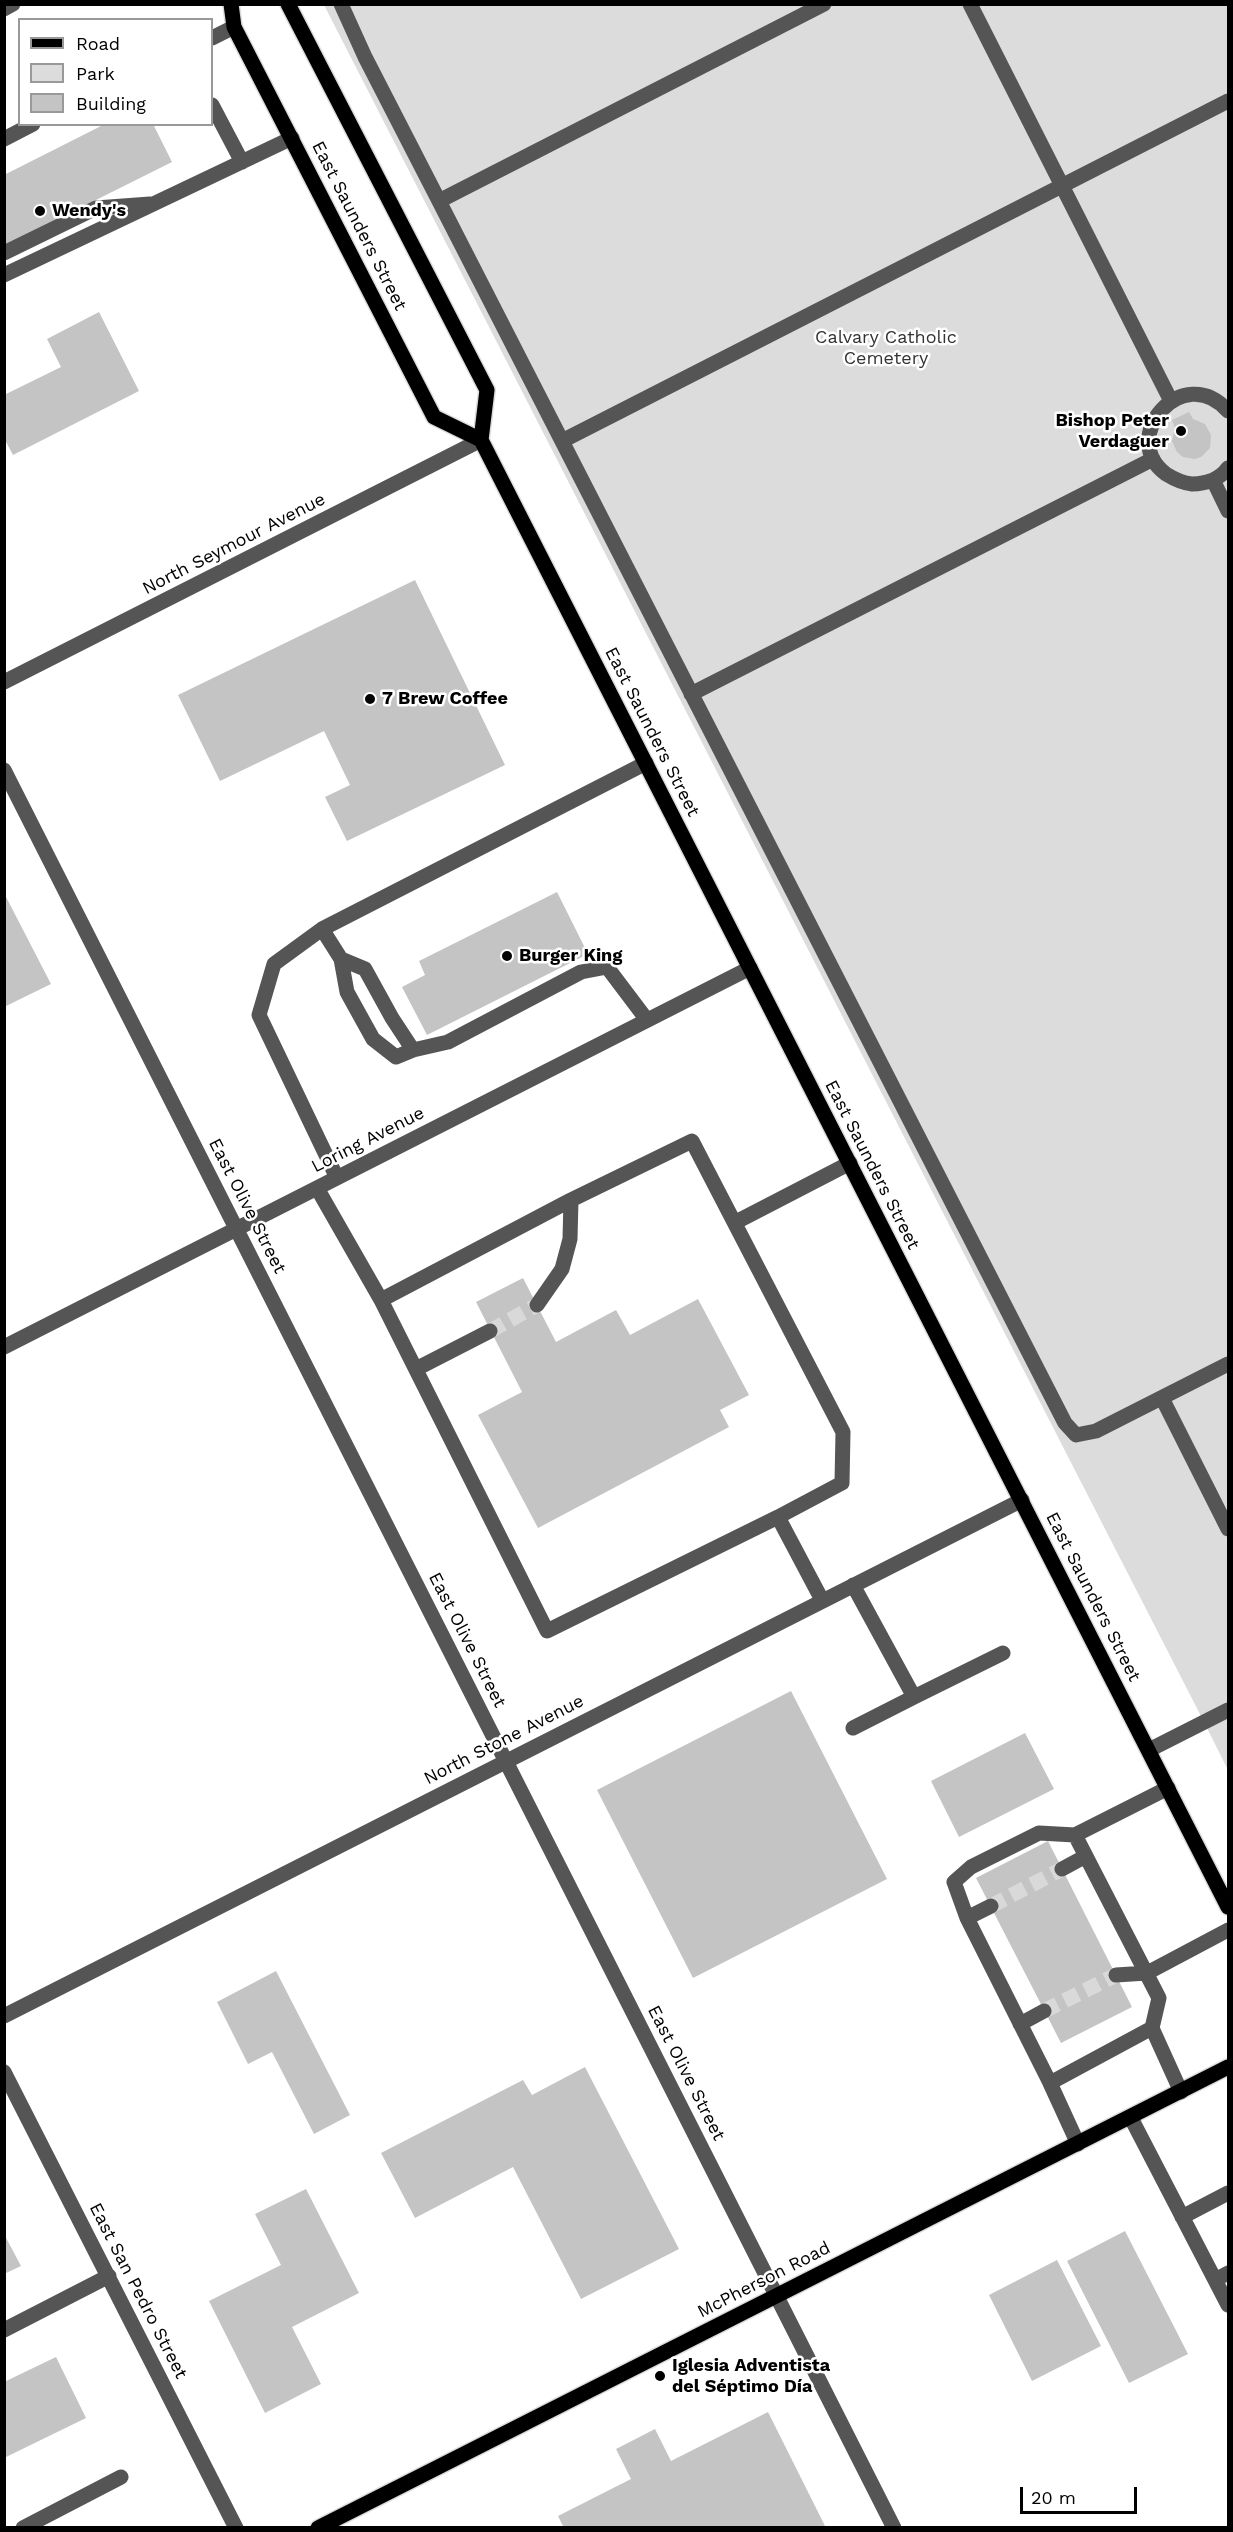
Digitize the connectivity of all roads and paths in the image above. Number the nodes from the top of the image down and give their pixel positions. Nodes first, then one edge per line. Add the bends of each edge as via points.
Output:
1 (13, 4) edge
2 (231, 4) edge
3 (288, 4) edge
4 (341, 4) edge
5 (824, 4) edge
6 (970, 4) edge
7 (4, 9) edge
8 (234, 27) junction
9 (213, 38) edge
10 (1228, 101) edge
11 (213, 107) edge
12 (29, 126) edge
13 (292, 138) junction
14 (4, 139) edge
15 (242, 162) junction
16 (1061, 186) junction
17 (439, 201) junction
18 (159, 203) junction
19 (4, 254) edge
20 (4, 275) edge
21 (1171, 400) junction
22 (1228, 411) edge
23 (481, 440) junction
24 (562, 441) junction
25 (1153, 459) junction
26 (1228, 468) edge
27 (1213, 480) junction
28 (1228, 511) edge
29 (4, 682) edge
30 (691, 694) junction
31 (646, 763) junction
32 (4, 770) edge
33 (322, 929) junction
34 (340, 959) junction
35 (750, 968) junction
36 (647, 1020) junction
37 (413, 1050) junction
38 (850, 1164) junction
39 (338, 1178) junction
40 (317, 1188) junction
41 (571, 1200) junction
42 (736, 1222) junction
43 (237, 1229) junction
44 (381, 1300) junction
45 (537, 1305) tunnel mouth
46 (490, 1331) tunnel mouth
47 (4, 1347) edge
48 (1228, 1364) edge
49 (416, 1370) junction
50 (1162, 1398) junction
51 (1022, 1500) junction
52 (778, 1516) junction
53 (1228, 1529) edge
54 (853, 1585) junction
55 (822, 1600) junction
56 (1003, 1653) dead end
57 (914, 1697) junction
58 (1228, 1710) edge
59 (853, 1728) dead end
60 (1149, 1750) junction
61 (506, 1761) junction
62 (1168, 1788) junction
63 (1075, 1835) junction
64 (1086, 1856) junction
65 (1062, 1869) tunnel mouth
66 (991, 1906) tunnel mouth
67 (1228, 1907) edge
68 (967, 1918) junction
69 (1228, 1930) edge
70 (1147, 1973) junction
71 (1116, 1976) tunnel mouth
72 (1044, 2011) tunnel mouth
73 (4, 2016) edge
74 (1020, 2024) junction
75 (1152, 2028) junction
76 (1228, 2067) edge
77 (4, 2072) edge
78 (1050, 2083) junction
79 (1181, 2092) junction
80 (1131, 2118) junction
81 (1078, 2144) junction
82 (1228, 2193) edge
83 (1182, 2217) junction
84 (109, 2276) junction
85 (1222, 2276) edge
86 (777, 2295) junction
87 (1228, 2305) edge
88 (4, 2330) edge
89 (121, 2477) dead end
90 (23, 2528) edge
91 (236, 2528) edge
92 (318, 2528) edge
93 (894, 2528) edge

1 - 7 street
2 - 8 main road, East Saunders Street
3 - 23 main road, East Saunders Street via 487,390
4 - 17 street
5 - 17 street
6 - 16 street
8 - 9 street
8 - 13 main road, East Saunders Street
10 - 16 street
11 - 15 street
12 - 14 street
13 - 15 street
13 - 23 main road, East Saunders Street via 434,417
15 - 18 street
16 - 21 street
16 - 24 street
17 - 24 street
18 - 19 street via 96,208
18 - 20 street
21 - 22 street via 1207,396
21 - 25 street via 1161,408 1149,432
23 - 29 street, North Seymour Avenue
23 - 31 main road, East Saunders Street
24 - 30 street
25 - 27 street via 1161,470 1186,484
25 - 30 street
26 - 27 street
27 - 28 street
30 - 50 street via 1065,1423 1076,1435 1096,1431
31 - 33 street
31 - 35 main road, East Saunders Street
32 - 43 street, East Olive Street
33 - 34 street
33 - 39 street via 274,964 259,1015
34 - 37 street via 365,969
34 - 37 street via 347,992 373,1039 396,1057
35 - 36 street, Loring Avenue
35 - 38 main road, East Saunders Street
36 - 37 street via 608,967 581,972 448,1042
36 - 39 street, Loring Avenue
38 - 42 street
38 - 51 main road, East Saunders Street
39 - 40 street, Loring Avenue
40 - 43 street, Loring Avenue
40 - 44 street
41 - 42 street via 692,1141
41 - 44 street
41 - 45 street via 570,1239 562,1269
42 - 52 street via 843,1432 842,1483
43 - 47 street, Loring Avenue
43 - 61 street, East Olive Street
44 - 49 street
46 - 49 street
48 - 50 street
49 - 52 street via 547,1631
50 - 53 street
51 - 54 street, North Stone Avenue
51 - 60 main road, East Saunders Street
52 - 55 street
54 - 55 street, North Stone Avenue
54 - 57 street
55 - 61 street, North Stone Avenue
56 - 57 street
57 - 59 street
58 - 60 street
60 - 62 main road, East Saunders Street
61 - 73 street, North Stone Avenue
61 - 86 street, East Olive Street
62 - 63 street
62 - 67 main road, East Saunders Street
63 - 64 street
63 - 68 street via 1039,1833 971,1867 954,1882
64 - 65 street
64 - 70 street
66 - 68 street
68 - 74 street
69 - 70 street
70 - 71 street
70 - 75 street via 1160,1998
72 - 74 street
74 - 78 street
75 - 78 street
75 - 79 street
76 - 79 main road, McPherson Road
77 - 84 street, East San Pedro Street
78 - 81 street
79 - 80 main road, McPherson Road
80 - 81 main road, McPherson Road
80 - 83 street
81 - 86 main road, McPherson Road
82 - 83 street
83 - 85 street
84 - 88 street
84 - 91 street, East San Pedro Street
85 - 87 street
86 - 92 main road, McPherson Road
86 - 93 street, East Olive Street
89 - 90 street

